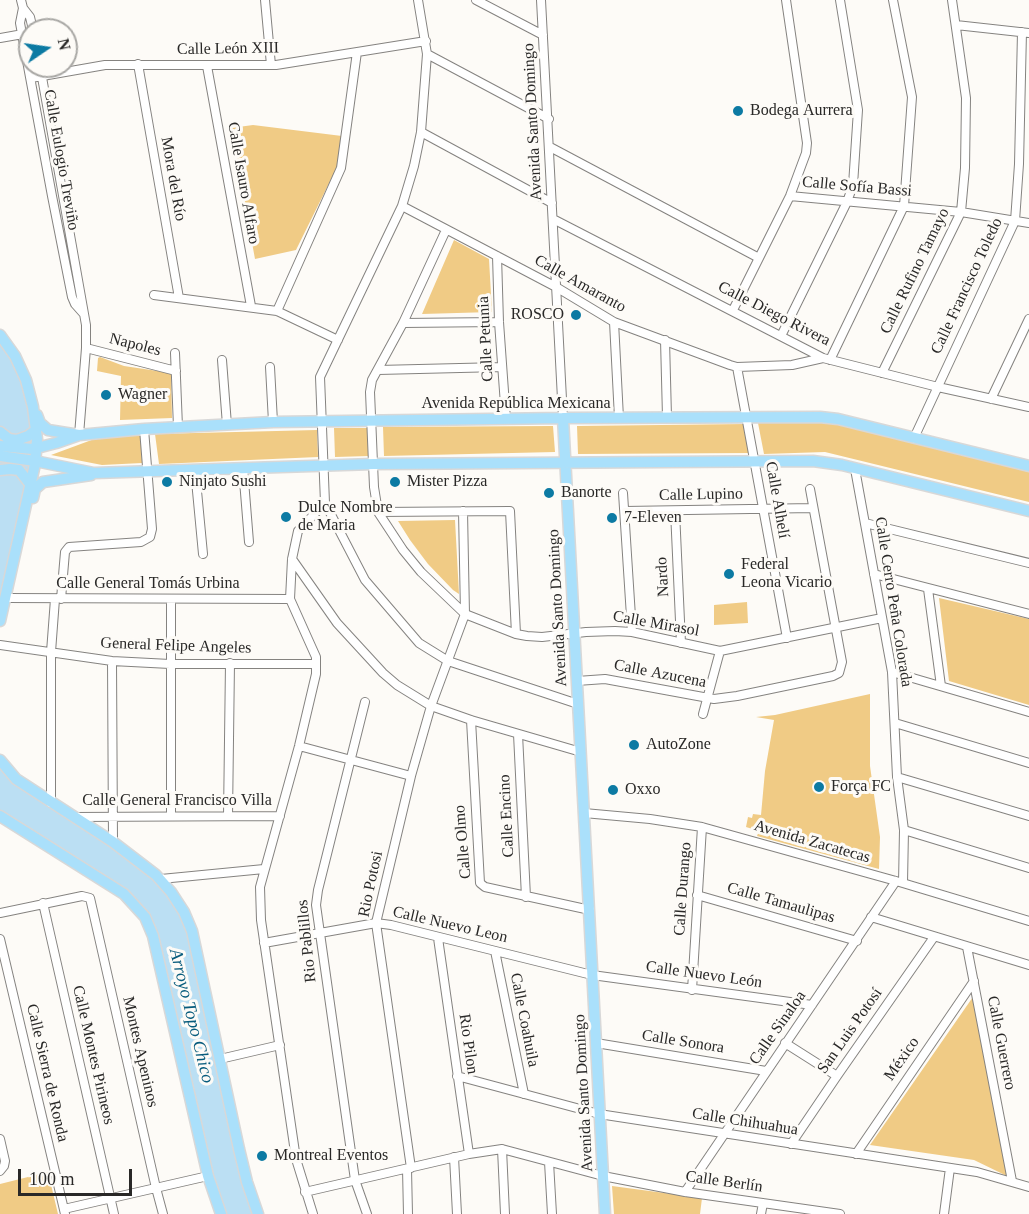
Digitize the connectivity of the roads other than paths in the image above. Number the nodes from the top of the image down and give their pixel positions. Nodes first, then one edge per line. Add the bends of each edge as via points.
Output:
1 (265, 0) edge
2 (418, 0) edge
3 (476, 0) edge
4 (541, 0) edge
5 (786, 0) edge
6 (840, 0) edge
7 (893, 0) edge
8 (952, 0) edge
9 (22, 4) edge
10 (30, 18) edge
11 (956, 25) junction
12 (1025, 33) edge
13 (18, 35) edge
14 (543, 35) junction
15 (0, 38) edge
16 (426, 41) junction
17 (357, 52) junction
18 (427, 54) junction
19 (138, 64) junction
20 (271, 65) junction
21 (207, 66) junction
22 (78, 70) edge
23 (31, 78) edge
24 (42, 78) edge
25 (549, 119) junction
26 (420, 132) junction
27 (550, 147) junction
28 (64, 194) junction
29 (52, 196) junction
30 (790, 196) junction
31 (847, 202) junction
32 (552, 203) junction
33 (402, 206) junction
34 (904, 206) junction
35 (961, 212) junction
36 (553, 219) junction
37 (1015, 221) junction
38 (1029, 223) edge
39 (446, 230) junction
40 (497, 256) junction
41 (759, 258) junction
42 (556, 287) junction
43 (154, 295) dead end
44 (179, 298) junction
45 (251, 306) junction
46 (733, 310) junction
47 (276, 311) junction
48 (84, 314) junction
49 (1029, 319) edge
50 (498, 322) junction
51 (614, 322) junction
52 (403, 323) junction
53 (0, 335) edge
54 (781, 336) junction
55 (338, 340) junction
56 (665, 340) junction
57 (86, 348) junction
58 (175, 353) dead end
59 (826, 359) junction
60 (222, 360) dead end
61 (270, 367) dead end
62 (501, 367) junction
63 (737, 367) junction
64 (176, 370) junction
65 (378, 370) junction
66 (882, 373) junction
67 (938, 387) junction
68 (991, 399) junction
69 (1029, 406) edge
70 (33, 407) junction
71 (667, 417) junction
72 (747, 417) junction
73 (564, 418) junction
74 (619, 418) junction
75 (506, 419) junction
76 (372, 420) junction
77 (323, 421) junction
78 (273, 422) junction
79 (227, 425) junction
80 (178, 427) junction
81 (144, 429) junction
82 (32, 433) junction
83 (79, 435) junction
84 (914, 438) junction
85 (2, 444) edge
86 (32, 454) junction
87 (755, 461) junction
88 (566, 463) junction
89 (374, 464) junction
90 (325, 465) junction
91 (1029, 466) edge
92 (243, 468) junction
93 (855, 469) junction
94 (0, 470) edge
95 (195, 470) junction
96 (146, 472) junction
97 (94, 473) junction
98 (29, 481) junction
99 (810, 489) dead end
100 (623, 493) dead end
101 (325, 503) junction
102 (813, 508) junction
103 (764, 510) junction
104 (463, 511) junction
105 (675, 511) junction
106 (1029, 511) edge
107 (378, 512) junction
108 (625, 512) junction
109 (25, 514) junction
110 (865, 523) junction
111 (249, 542) dead end
112 (203, 554) dead end
113 (292, 559) junction
114 (1029, 563) edge
115 (874, 574) junction
116 (928, 589) junction
117 (6, 598) junction
118 (58, 599) junction
119 (171, 599) junction
120 (290, 599) junction
121 (465, 614) junction
122 (1029, 614) edge
123 (882, 618) junction
124 (0, 621) edge
125 (835, 628) junction
126 (632, 632) junction
127 (516, 633) junction
128 (574, 633) junction
129 (787, 638) junction
130 (681, 643) junction
131 (0, 645) edge
132 (720, 651) junction
133 (51, 652) junction
134 (112, 661) junction
135 (448, 661) junction
136 (230, 663) junction
137 (170, 664) junction
138 (316, 664) junction
139 (891, 672) junction
140 (577, 681) junction
141 (941, 686) junction
142 (706, 698) junction
143 (365, 702) dead end
144 (578, 704) junction
145 (431, 706) junction
146 (1029, 712) edge
147 (702, 714) dead end
148 (471, 720) junction
149 (895, 723) junction
150 (518, 734) junction
151 (299, 747) junction
152 (580, 752) junction
153 (0, 760) edge
154 (351, 761) junction
155 (1029, 763) edge
156 (411, 776) junction
157 (897, 777) junction
158 (51, 802) junction
159 (584, 813) junction
160 (0, 816) edge
161 (171, 816) junction
162 (228, 816) junction
163 (280, 816) junction
164 (1029, 816) edge
165 (73, 817) junction
166 (113, 817) junction
167 (702, 827) junction
168 (904, 830) junction
169 (113, 842) junction
170 (1029, 868) edge
171 (264, 869) junction
172 (161, 879) junction
173 (899, 882) junction
174 (697, 895) junction
175 (526, 897) junction
176 (43, 903) junction
177 (590, 910) junction
178 (0, 914) edge
179 (871, 917) junction
180 (1029, 921) edge
181 (376, 923) junction
182 (319, 933) junction
183 (934, 937) junction
184 (438, 938) junction
185 (0, 939) edge
186 (857, 941) junction
187 (264, 943) junction
188 (967, 947) junction
189 (495, 951) junction
190 (1029, 965) edge
191 (592, 975) junction
192 (974, 981) junction
193 (692, 990) junction
194 (812, 1005) junction
195 (596, 1043) junction
196 (785, 1043) junction
197 (280, 1046) junction
198 (220, 1059) junction
199 (766, 1071) junction
200 (457, 1076) junction
201 (837, 1076) junction
202 (524, 1094) junction
203 (599, 1114) junction
204 (725, 1134) junction
205 (0, 1139) edge
206 (791, 1144) junction
207 (502, 1149) junction
208 (469, 1154) junction
209 (856, 1154) junction
210 (454, 1157) junction
211 (549, 1162) junction
212 (2, 1168) edge
213 (409, 1168) junction
214 (950, 1168) junction
215 (208, 1176) junction
216 (603, 1176) junction
217 (355, 1180) junction
218 (1012, 1181) junction
219 (1029, 1187) edge
220 (156, 1188) junction
221 (305, 1192) junction
222 (685, 1192) junction
223 (110, 1198) junction
224 (763, 1203) junction
225 (64, 1211) edge
226 (821, 1213) edge
227 (114, 1214) edge
228 (163, 1214) edge
229 (220, 1214) edge
230 (258, 1214) edge
231 (313, 1214) edge
232 (367, 1214) edge
233 (408, 1214) edge
234 (457, 1214) edge
235 (505, 1214) edge
236 (552, 1214) edge
237 (605, 1214) edge
238 (761, 1214) edge
239 (840, 1214) edge
240 (944, 1214) edge

1 - 20 street
2 - 16 street
3 - 14 street
4 - 14 street, Avenida Santo Domingo
5 - 30 street via 807,143
6 - 31 street via 858,110 853,185
7 - 34 street via 912,97
8 - 11 street, Calle Rufino Tamayo
9 - 10 street, Calle Eulogio Treviño
11 - 12 street
11 - 35 street, Calle Rufino Tamayo via 966,98
12 - 37 street, Calle Francisco Toledo
13 - 15 street
14 - 25 street, Avenida Santo Domingo
16 - 17 street, Calle León XIII
16 - 18 street
17 - 20 street, Calle León XIII
17 - 47 street via 341,168
18 - 25 street
18 - 26 street
19 - 21 street, Calle León XIII
19 - 22 street, Calle León XIII
19 - 44 street, Mora del Río
20 - 21 street, Calle León XIII
21 - 45 street, Calle Isauro Alfaro
23 - 29 street, Calle Eulogio Treviño
24 - 28 street, Calle Eulogio Treviño
25 - 27 street, Avenida Santo Domingo
26 - 32 street
26 - 33 street
27 - 32 street, Avenida Santo Domingo
27 - 41 street
28 - 29 street
28 - 48 street, Calle Eulogio Treviño
29 - 48 street, Calle Eulogio Treviño via 72,297
30 - 31 street, Calle Sofía Bassi
30 - 41 street
31 - 34 street, Calle Sofía Bassi
31 - 54 street
32 - 36 street, Avenida Santo Domingo
33 - 39 street, Calle Amaranto
33 - 55 street
34 - 35 street, Calle Sofía Bassi
34 - 59 street
35 - 37 street, Calle Sofía Bassi
35 - 66 street, Calle Rufino Tamayo
36 - 42 street, Avenida Santo Domingo
36 - 46 street, Calle Diego Rivera
37 - 38 street, Calle Sofía Bassi
37 - 67 street, Calle Francisco Toledo
39 - 40 street, Calle Amaranto
39 - 52 street, Calle Mirasol
40 - 42 street, Calle Amaranto
40 - 50 street, Calle Petunia
41 - 46 street
42 - 51 street, Calle Amaranto
42 - 73 street, Avenida Santo Domingo
43 - 44 street
44 - 45 street
45 - 47 street
46 - 54 street, Calle Diego Rivera
47 - 55 street
48 - 57 street, Calle Eulogio Treviño
49 - 68 street
50 - 52 street
50 - 62 street, Calle Petunia
51 - 56 street, Calle Amaranto
51 - 74 street
52 - 65 street, Calle Mirasol
53 - 70 main road via 21,367
54 - 59 street, Calle Diego Rivera
55 - 77 street via 320,377
56 - 63 street, Calle Amaranto
56 - 71 street
57 - 64 street, Napoles
57 - 83 street, Calle Eulogio Treviño
58 - 64 street
59 - 63 street, Calle Amaranto
59 - 66 street, Calle Diego Rivera
60 - 79 street
61 - 78 street
62 - 65 street
62 - 75 street, Calle Petunia
63 - 72 street, Calle Alhelí
64 - 80 street
65 - 76 street, Calle Mirasol via 371,386
66 - 67 street, Calle Diego Rivera
67 - 68 street, Calle Diego Rivera
67 - 84 street, Calle Francisco Toledo
68 - 69 street, Calle Diego Rivera
70 - 82 main road
70 - 83 main road via 45,429
71 - 72 main road, Avenida República Mexicana
71 - 74 main road, Avenida República Mexicana
72 - 84 main road, Avenida República Mexicana via 830,418
72 - 87 street, Calle Alhelí
73 - 74 main road, Avenida República Mexicana
73 - 75 main road, Avenida República Mexicana
73 - 88 main road, Avenida Santo Domingo
75 - 76 main road, Avenida República Mexicana
76 - 77 main road, Avenida República Mexicana
76 - 89 street, Calle Mirasol
77 - 78 main road, Avenida República Mexicana
77 - 90 street
78 - 79 main road, Avenida República Mexicana
79 - 80 main road, Avenida República Mexicana
80 - 81 main road, Avenida República Mexicana
81 - 83 main road, Avenida República Mexicana
81 - 96 street
82 - 85 main road
82 - 86 main road
83 - 86 main road, Avenida República Mexicana
84 - 91 main road, Avenida República Mexicana
85 - 86 main road, Avenida República Mexicana
86 - 97 main road, Avenida República Mexicana
86 - 98 main road
87 - 88 main road, Avenida República Mexicana
87 - 93 main road, Avenida República Mexicana via 821,462
87 - 103 street, Calle Alhelí
88 - 89 main road, Avenida República Mexicana
88 - 128 main road, Avenida Santo Domingo
89 - 90 main road, Avenida República Mexicana
89 - 107 street, Calle Mirasol
90 - 92 main road, Avenida República Mexicana
90 - 101 street
92 - 95 main road, Avenida República Mexicana
92 - 111 street
93 - 106 main road, Avenida República Mexicana
93 - 110 street, Calle Cerro Peña Colorada
94 - 98 main road via 19,470
95 - 96 main road, Avenida República Mexicana
95 - 112 street
96 - 97 main road, Avenida República Mexicana
96 - 118 street via 150,537 141,542 69,547
97 - 109 main road via 38,484
98 - 109 main road
99 - 102 street
100 - 108 street
101 - 113 street via 298,531
101 - 135 street via 375,594 419,643
102 - 103 street, Calle Lupino
102 - 125 street
103 - 105 street, Calle Lupino
103 - 129 street, Calle Alhelí
104 - 107 street
104 - 121 street
104 - 127 street via 510,511
105 - 108 street, Calle Lupino
105 - 130 street, Nardo
107 - 121 street, Calle Mirasol via 415,565
108 - 126 street
109 - 117 main road
110 - 114 street
110 - 115 street, Calle Cerro Peña Colorada
113 - 120 street
113 - 145 street via 337,623 364,653 397,685
115 - 116 street
115 - 123 street, Calle Cerro Peña Colorada
116 - 122 street
116 - 141 street
117 - 118 street, Calle General Tomás Urbina
117 - 124 main road
118 - 119 street, Calle General Tomás Urbina
118 - 133 street
119 - 120 street, Calle General Tomás Urbina
119 - 137 street
120 - 138 street
121 - 127 street, Calle Mirasol
121 - 135 street, Rio Potosi
123 - 125 street, Calle Mirasol
123 - 139 street, Calle Cerro Peña Colorada
125 - 129 street, Calle Mirasol
125 - 142 street, Calle Azucena via 842,662 836,675 737,696
126 - 128 street, Calle Mirasol
126 - 130 street, Calle Mirasol
127 - 128 street, Calle Mirasol via 542,637
128 - 140 main road, Avenida Santo Domingo
129 - 132 street, Calle Mirasol
130 - 132 street, Calle Mirasol
131 - 133 street, General Felipe Angeles
132 - 142 street
133 - 134 street, General Felipe Angeles
133 - 158 street
134 - 137 street, General Felipe Angeles
134 - 166 street
135 - 144 street
135 - 145 street, Rio Potosi
136 - 137 street, General Felipe Angeles
136 - 138 street, General Felipe Angeles
136 - 162 street
137 - 161 street
138 - 151 street
139 - 141 street
139 - 149 street, Calle Cerro Peña Colorada
140 - 142 street, Calle Azucena via 616,680
140 - 144 main road, Avenida Santo Domingo
141 - 146 street
142 - 147 street
143 - 154 street, Rio Pablillos
144 - 152 main road, Avenida Santo Domingo
145 - 148 street
145 - 156 street, Rio Potosi
148 - 150 street
148 - 175 street, Calle Olmo via 480,883
149 - 155 street
149 - 157 street, Calle Cerro Peña Colorada
150 - 152 street
150 - 175 street, Calle Encino
151 - 154 street
151 - 163 street
152 - 159 main road, Avenida Santo Domingo
153 - 158 main road via 16,779
154 - 156 street
154 - 182 street, Rio Pablillos via 318,890
156 - 181 street, Rio Potosi
157 - 164 street
157 - 168 street, Calle Cerro Peña Colorada
158 - 165 main road
159 - 167 street, Avenida Zacatecas
159 - 177 main road, Avenida Santo Domingo
160 - 215 main road via 124,894 145,917 153,936
161 - 162 street, Calle General Francisco Villa
161 - 166 street, Calle General Francisco Villa
162 - 163 street, Calle General Francisco Villa
163 - 171 street
165 - 166 street, Calle General Francisco Villa
165 - 169 main road
166 - 169 street
167 - 173 street, Avenida Zacatecas
167 - 174 street, Calle Durango
168 - 170 street
168 - 173 street, Calle Cerro Peña Colorada
169 - 172 main road
171 - 172 street
171 - 187 street via 260,903
172 - 198 main road via 192,931
173 - 179 street, Calle Sinaloa
173 - 180 street, Avenida Zacatecas
174 - 186 street, Calle Tamaulipas
174 - 193 street, Calle Durango
175 - 177 street, Calle Olmo
176 - 178 street
176 - 220 street, Montes Apeninos via 88,897
176 - 223 street, Calle Montes Pirineos
177 - 191 main road, Avenida Santo Domingo
179 - 183 street
179 - 186 street, Calle Sinaloa
181 - 182 street, Calle Nuevo Leon
181 - 184 street, Calle Nuevo Leon
181 - 213 street, Rio Potosi
182 - 187 street, Calle Nuevo Leon
182 - 217 street, Rio Pablillos
183 - 188 street
183 - 201 street, San Luis Potosí
184 - 189 street, Calle Nuevo Leon
184 - 200 street, Rio Pilon
185 - 225 street, Calle Sierra de Ronda
186 - 194 street, Calle Sinaloa
187 - 197 street
188 - 190 street
188 - 192 street, Calle Guerrero
189 - 191 street, Calle Nuevo Leon
189 - 202 street, Calle Coahuila
191 - 193 street, Calle Nuevo León
191 - 195 main road, Avenida Santo Domingo
192 - 209 street, México
192 - 218 street, Calle Guerrero
193 - 194 street, Calle Nuevo León
194 - 196 street, Calle Sinaloa
195 - 199 street, Calle Sonora
195 - 203 main road, Avenida Santo Domingo
196 - 199 street, Calle Sinaloa
196 - 201 street
197 - 198 street
197 - 221 street via 296,1159
198 - 230 main road via 247,1182
199 - 204 street, Calle Sinaloa
200 - 202 street, Calle Chihuahua
200 - 208 street, Rio Pilon
201 - 206 street, San Luis Potosí
202 - 203 street, Calle Chihuahua
203 - 204 street, Calle Chihuahua
203 - 216 main road, Avenida Santo Domingo
204 - 206 street, Calle Chihuahua
204 - 222 street, Calle Sinaloa
205 - 212 street
206 - 209 street, Calle Chihuahua
207 - 208 street
207 - 211 street, Calle Berlín
207 - 235 street
208 - 210 street
209 - 214 street, Calle Chihuahua
210 - 213 street
210 - 234 street
211 - 216 street, Calle Berlín
211 - 236 street
213 - 217 street
213 - 233 street, Rio Potosi
214 - 218 street, Calle Chihuahua
214 - 240 street
215 - 220 street
215 - 229 main road
216 - 222 street, Calle Berlín
216 - 237 main road, Avenida Santo Domingo
217 - 221 street
217 - 232 street, Rio Pablillos
218 - 219 street, Calle Chihuahua
220 - 223 street
220 - 228 street, Montes Apeninos
221 - 231 street
222 - 224 street, Calle Berlín
223 - 225 street
223 - 227 street, Calle Montes Pirineos
224 - 226 street, Calle Berlín
224 - 238 street
226 - 239 street, Calle Berlín

